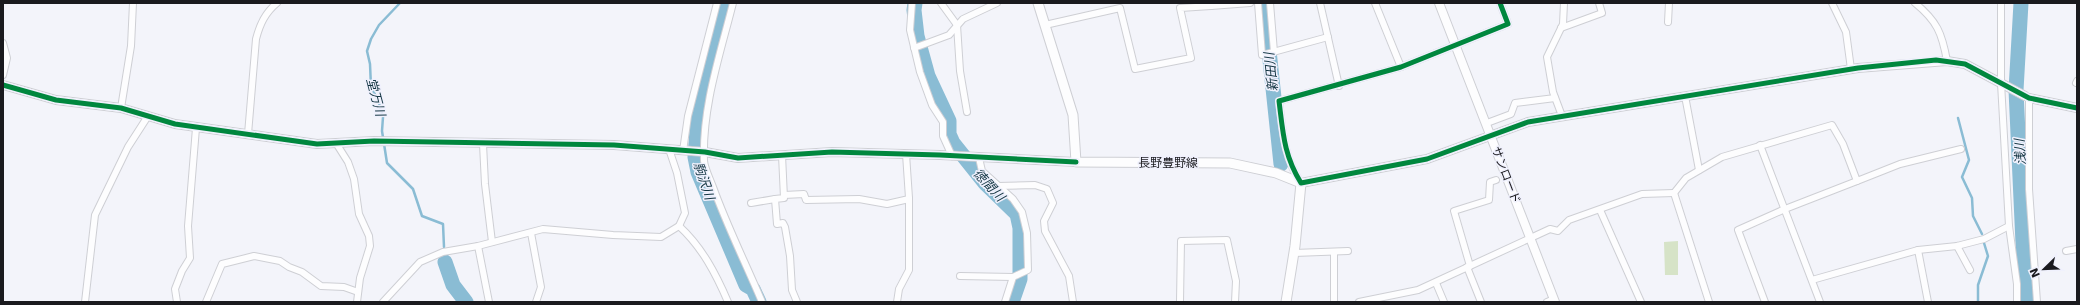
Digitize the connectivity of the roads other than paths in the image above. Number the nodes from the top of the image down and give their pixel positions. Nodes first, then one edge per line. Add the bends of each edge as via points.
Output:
1 (133, 3) edge
2 (277, 3) edge
3 (717, 3) edge
4 (733, 3) edge
5 (912, 3) edge
6 (941, 3) edge
7 (997, 3) edge
8 (1038, 3) edge
9 (1250, 3) edge
10 (1258, 3) edge
11 (1270, 3) edge
12 (1320, 3) edge
13 (1376, 3) edge
14 (1439, 3) edge
15 (1500, 3) edge
16 (1564, 3) edge
17 (1599, 3) edge
18 (1669, 3) edge
19 (1832, 3) edge
20 (1915, 3) edge
21 (2001, 3) edge
22 (1179, 5) edge
23 (1211, 5) edge
24 (1668, 22) dead end
25 (1045, 24) junction
26 (957, 25) junction
27 (1561, 28) junction
28 (1328, 37) junction
29 (3, 43) edge
30 (918, 46) junction
31 (1456, 46) junction
32 (1274, 52) junction
33 (1947, 61) junction
34 (1401, 66) junction
35 (1851, 69) junction
36 (3, 75) edge
37 (3, 84) edge
38 (2002, 84) junction
39 (1339, 86) junction
40 (1685, 96) junction
41 (2027, 97) junction
42 (1555, 98) junction
43 (121, 108) junction
44 (2077, 108) edge
45 (966, 112) dead end
46 (148, 116) junction
47 (1562, 116) junction
48 (1487, 123) junction
49 (196, 128) junction
50 (248, 134) junction
51 (1492, 136) junction
52 (336, 143) junction
53 (483, 144) junction
54 (1760, 145) junction
55 (1961, 149) dead end
56 (669, 150) junction
57 (685, 151) junction
58 (704, 152) junction
59 (906, 154) junction
60 (782, 155) junction
61 (955, 157) junction
62 (976, 158) junction
63 (1076, 162) junction
64 (1699, 170) junction
65 (1496, 180) dead end
66 (1857, 181) junction
67 (1301, 183) junction
68 (998, 186) junction
69 (1674, 193) junction
70 (784, 195) junction
71 (775, 199) junction
72 (909, 199) junction
73 (751, 203) dead end
74 (1785, 209) junction
75 (1600, 210) junction
76 (679, 226) junction
77 (2009, 226) junction
78 (531, 233) junction
79 (1530, 238) junction
80 (492, 242) junction
81 (478, 246) junction
82 (1958, 246) junction
83 (2077, 249) edge
84 (1918, 250) junction
85 (1348, 251) dead end
86 (2066, 251) dead end
87 (1334, 252) junction
88 (1294, 253) junction
89 (1469, 267) junction
90 (1970, 270) dead end
91 (960, 276) dead end
92 (1014, 276) junction
93 (1812, 280) junction
94 (1436, 283) junction
95 (358, 292) junction
96 (1552, 301) edge
97 (85, 302) edge
98 (177, 302) edge
99 (206, 302) edge
100 (357, 302) edge
101 (383, 302) edge
102 (489, 302) edge
103 (536, 302) edge
104 (728, 302) edge
105 (762, 302) edge
106 (797, 302) edge
107 (898, 302) edge
108 (1005, 302) edge
109 (1073, 302) edge
110 (1180, 302) edge
111 (1235, 302) edge
112 (1286, 302) edge
113 (1334, 302) edge
114 (1359, 302) edge
115 (1444, 302) edge
116 (1481, 302) edge
117 (1641, 302) edge
118 (1709, 302) edge
119 (1765, 302) edge
120 (1820, 302) edge
121 (1928, 302) edge
122 (2017, 302) edge
123 (2037, 302) edge

1 - 43 street via 131,46
2 - 50 street via 267,12 256,39
3 - 57 street via 688,116
4 - 58 street via 708,101 703,136
5 - 30 street via 910,30
6 - 26 street
7 - 26 street via 963,19
8 - 25 main road
9 - 23 street
10 - 32 street via 1262,55
11 - 32 street
12 - 28 street
13 - 34 street
14 - 31 street, サンロード
15 - 31 street via 1508,24
16 - 27 street
17 - 27 street via 1602,13
18 - 24 street
19 - 35 street via 1846,32
20 - 33 street via 1937,26 1943,39
21 - 38 street
22 - 23 street
22 - 25 street via 1191,58 1135,69 1120,8
25 - 63 main road via 1073,115
26 - 30 street via 949,35
26 - 45 street
27 - 42 street via 1547,57
28 - 32 street
28 - 39 street
29 - 36 street via 7,58
30 - 61 street via 920,72 932,105 943,122 943,136
31 - 34 street
31 - 48 street, サンロード
33 - 35 street
33 - 38 street via 1965,64
34 - 39 street
35 - 40 street
37 - 43 street via 56,100
38 - 41 street
38 - 77 street
39 - 67 street via 1279,102 1286,153
40 - 47 street
40 - 64 street
41 - 44 street
41 - 123 street via 2028,189
42 - 47 street
42 - 48 street via 1520,101 1512,105 1511,114
43 - 46 street
46 - 49 street
46 - 97 street via 128,147 95,215
47 - 51 street via 1528,122
48 - 51 street, サンロード
49 - 50 street
49 - 98 street via 188,226 190,258 175,289
50 - 52 street via 317,144
51 - 67 street via 1427,160
51 - 79 street, サンロード
52 - 53 street via 374,141
52 - 95 street via 348,162 354,179 359,214 369,236 370,246
53 - 56 street via 614,145
53 - 80 street
54 - 64 street via 1722,156
54 - 66 street via 1832,125 1843,144
54 - 74 street
55 - 66 street via 1900,164
56 - 57 street
56 - 76 street via 677,173 685,213
57 - 58 street
58 - 60 street via 738,158
58 - 105 street via 704,162 718,201
59 - 60 street via 832,152
59 - 61 street
59 - 72 street
60 - 70 street
61 - 62 street
62 - 63 street
62 - 68 street via 982,171
63 - 67 main road, 長野豊野線 via 1230,163 1276,173
64 - 69 street via 1686,178
65 - 89 street via 1490,182 1489,200 1454,211
66 - 74 street
67 - 88 main road
68 - 92 street via 1013,199 1022,212 1027,233 1028,270
68 - 109 street via 1035,185 1047,189 1053,203 1044,221 1045,231 1068,276
69 - 75 street via 1642,194
69 - 118 street
70 - 71 street via 784,198
70 - 72 street via 804,194 806,200 859,199 887,204
71 - 73 street
71 - 106 street via 777,224 782,223 785,227 792,290
72 - 107 street via 909,270 899,289
74 - 93 street
74 - 119 street via 1738,230
75 - 79 street via 1569,220 1558,231 1550,229
75 - 117 street
76 - 78 street via 661,237 543,229
76 - 104 street via 694,240 715,274
77 - 82 street via 1984,239
77 - 122 street
78 - 80 street
78 - 103 street via 541,287
79 - 89 street
79 - 96 street, サンロード
80 - 81 street
81 - 101 street via 443,252 420,262
81 - 102 street
82 - 84 street
82 - 90 street
83 - 86 street
84 - 93 street
84 - 121 street
85 - 87 street
87 - 88 street
87 - 113 street
88 - 112 main road
89 - 94 street
89 - 116 street
91 - 92 street
92 - 108 street
93 - 120 street
94 - 114 street via 1418,290
94 - 115 street
95 - 99 street via 344,287 321,286 302,272 280,261 254,256 222,264
95 - 100 street
110 - 111 street via 1181,241 1227,240 1236,280

